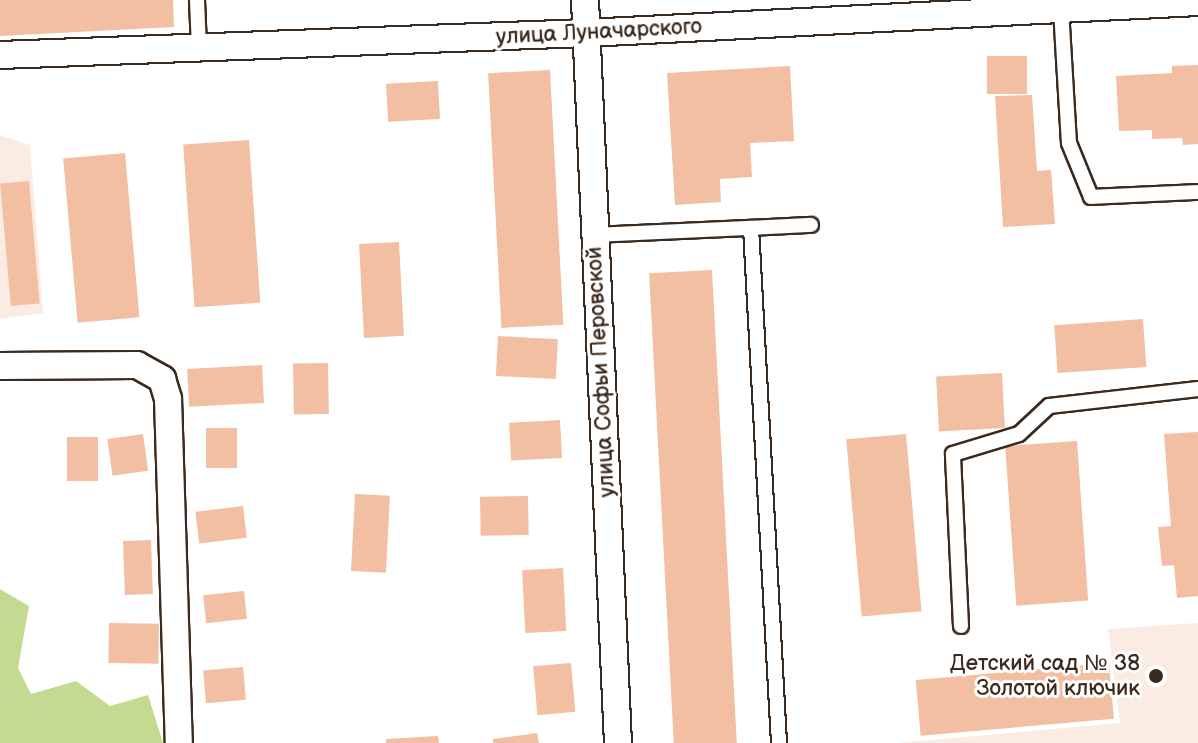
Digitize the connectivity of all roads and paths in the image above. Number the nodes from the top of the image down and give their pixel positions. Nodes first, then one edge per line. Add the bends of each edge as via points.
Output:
1 (197, 0) edge
2 (585, 0) edge
3 (1198, 2) edge
4 (1061, 9) junction
5 (586, 33) junction
6 (199, 48) junction
7 (0, 55) edge
8 (1198, 192) edge
9 (811, 225) dead end
10 (751, 228) junction
11 (595, 235) junction
12 (0, 366) edge
13 (1198, 389) edge
14 (961, 626) dead end
15 (179, 743) edge
16 (618, 743) edge
17 (779, 743) edge

1 - 6 lane
2 - 5 street, улица Софьи Перовской
3 - 4 street, улица Луначарского
4 - 5 street, улица Луначарского
4 - 8 lane via 1069,143 1091,197
5 - 6 street, улица Луначарского
5 - 11 street, улица Софьи Перовской
6 - 7 street, улица Луначарского
9 - 10 lane
10 - 11 lane
10 - 17 lane
11 - 16 street, улица Софьи Перовской
12 - 15 street via 137,365 162,379 168,399
13 - 14 lane via 1049,406 1019,434 953,454

